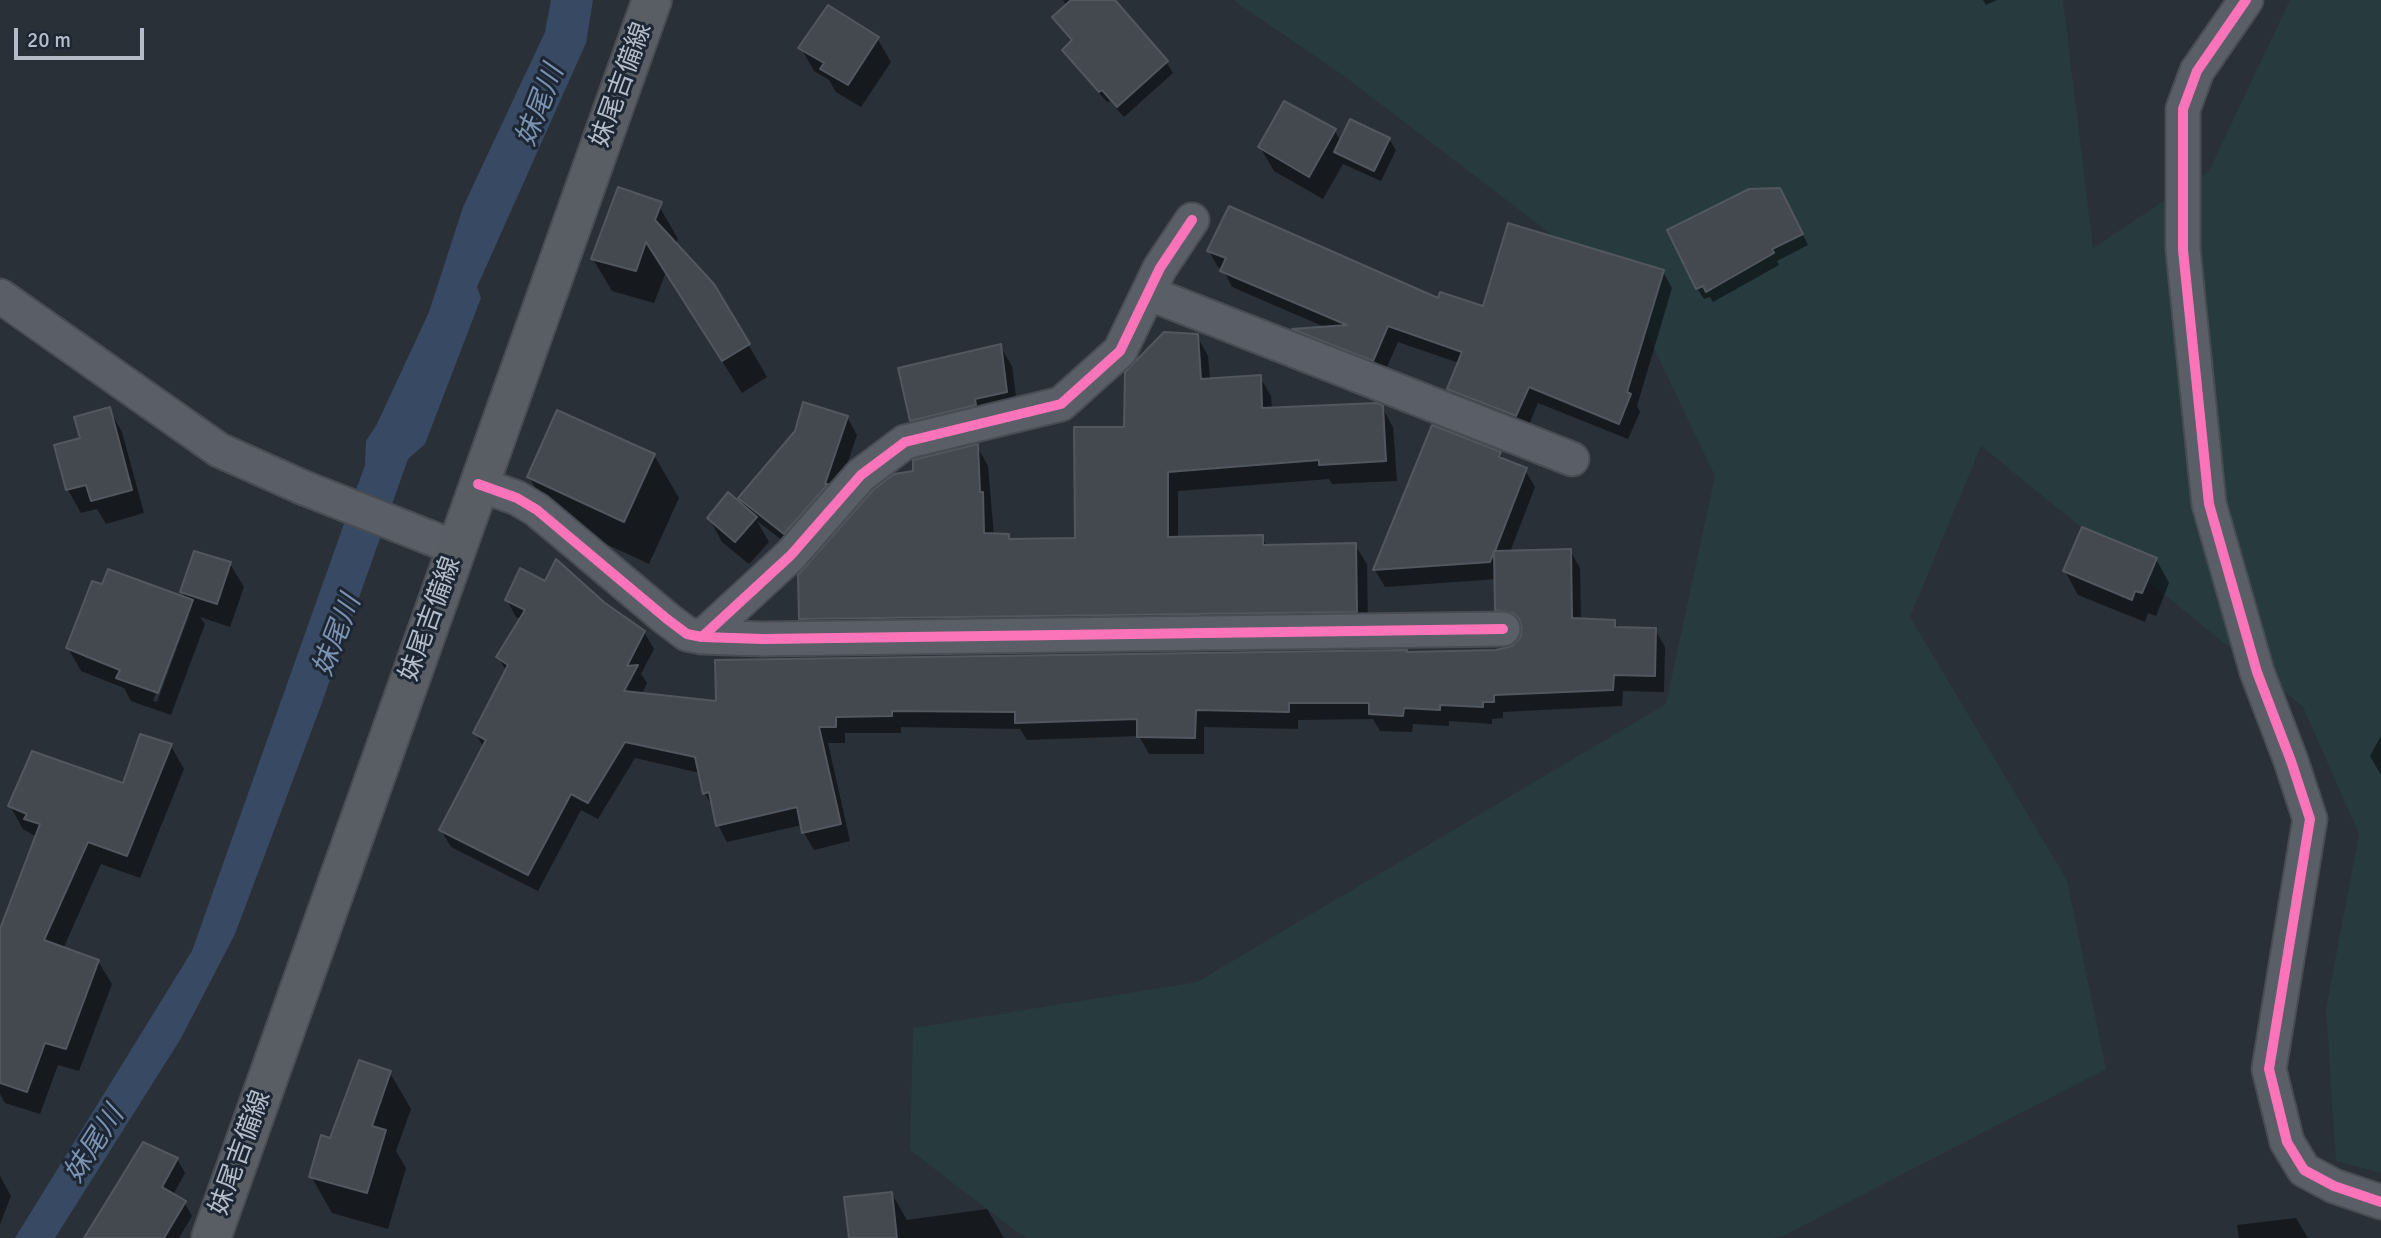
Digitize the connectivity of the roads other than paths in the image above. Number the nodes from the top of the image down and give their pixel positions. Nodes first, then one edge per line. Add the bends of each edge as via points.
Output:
1 (652, 0) edge
2 (2246, 0) edge
3 (1192, 220) dead end
4 (1148, 293) junction
5 (0, 296) edge
6 (1572, 459) dead end
7 (478, 484) junction
8 (456, 548) junction
9 (1503, 629) dead end
10 (702, 637) junction
11 (2381, 1202) edge
12 (211, 1238) edge

1 - 7 main road, 妹尾吉備線
2 - 11 street via 2197,71 2183,109 2183,250 2209,504 2257,672 2310,819 2269,1069 2287,1142 2304,1170
3 - 4 street
4 - 6 street
4 - 10 street via 1120,351 1061,404 905,442 861,475 791,555
5 - 8 street via 219,450
7 - 8 main road, 妹尾吉備線
7 - 10 street via 537,510 667,619 687,634
8 - 12 main road, 妹尾吉備線
9 - 10 street

